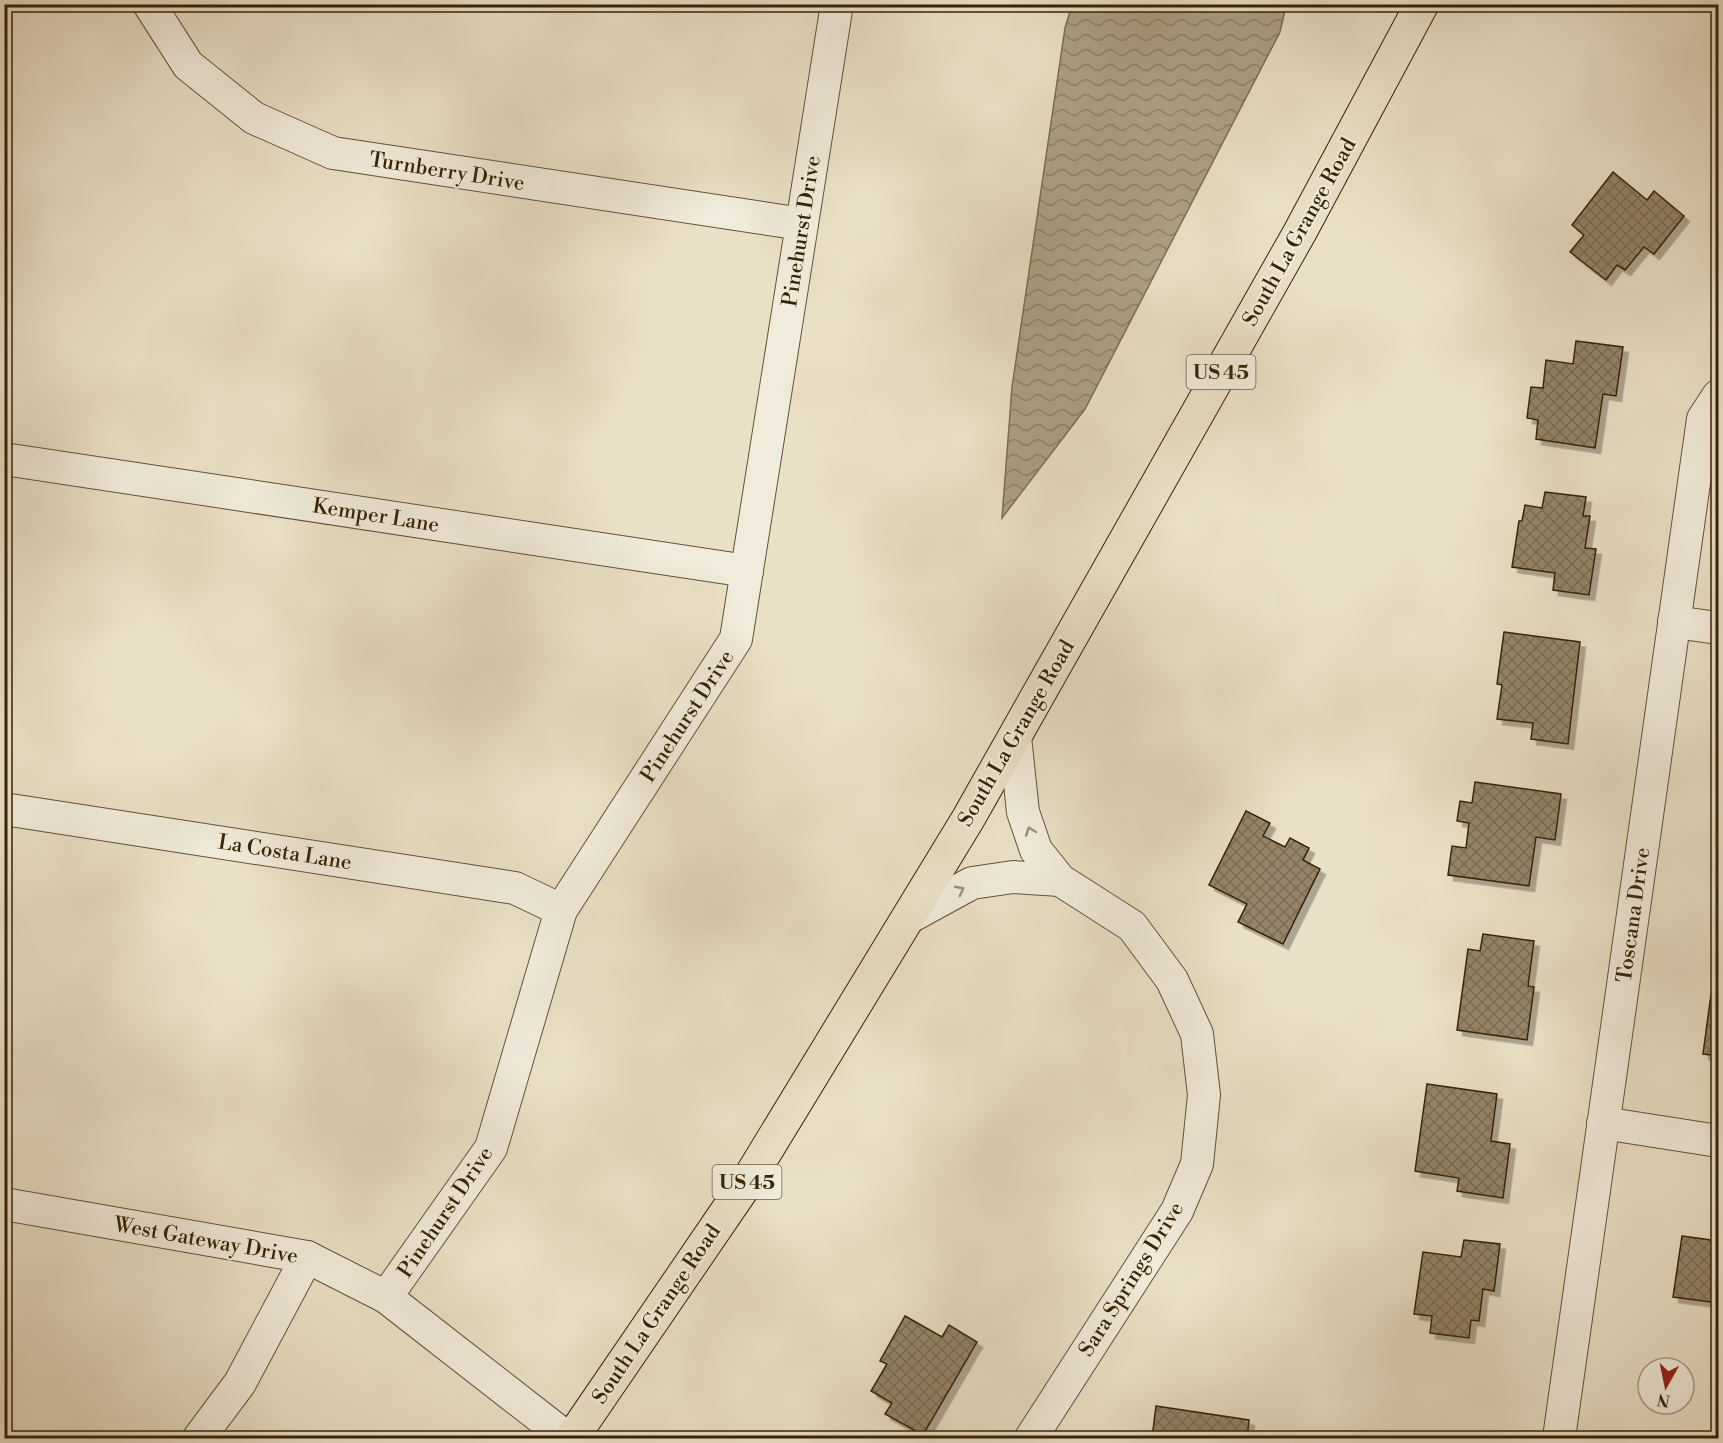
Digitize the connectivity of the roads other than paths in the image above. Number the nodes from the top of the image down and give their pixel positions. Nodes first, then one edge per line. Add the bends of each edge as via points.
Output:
1 (149, 4) edge
2 (837, 4) edge
3 (1422, 4) edge
4 (802, 224) junction
5 (1719, 396) edge
6 (4, 459) edge
7 (747, 571) junction
8 (1674, 622) junction
9 (1719, 628) edge
10 (1015, 737) junction
11 (4, 809) edge
12 (1060, 880) junction
13 (561, 910) junction
14 (908, 918) junction
15 (1603, 1123) junction
16 (1719, 1141) edge
17 (4, 1204) edge
18 (307, 1257) junction
19 (386, 1297) junction
20 (199, 1438) edge
21 (567, 1438) edge
22 (572, 1438) edge
23 (1031, 1438) edge
24 (1559, 1438) edge

1 - 4 street, Turnberry Drive via 188,65 254,118 333,153
2 - 4 street, Pinehurst Drive
3 - 10 main road, South La Grange Road / US 45 via 1300,232
4 - 7 street, Pinehurst Drive
5 - 8 street, Toscana Drive via 1703,419
6 - 7 street, Kemper Lane
7 - 13 street, Pinehurst Drive via 736,639
8 - 9 street
8 - 15 street, Toscana Drive
12 -> 10 street, Sara Springs Drive via 1036,850 1023,812
10 - 14 main road, South La Grange Road / US 45
11 - 13 street, La Costa Lane via 515,888
14 -> 12 street, Sara Springs Drive via 972,883 1013,877
12 - 23 street, Sara Springs Drive via 1132,926 1172,980 1197,1034 1204,1095 1197,1164 1177,1211
13 - 19 street, Pinehurst Drive via 491,1148
14 - 22 main road, South La Grange Road / US 45 via 747,1182
15 - 16 street
15 - 24 street, Toscana Drive
17 - 18 street, West Gateway Drive
18 - 19 street, West Gateway Drive
18 - 20 street via 240,1383
19 - 21 street, West Gateway Drive

